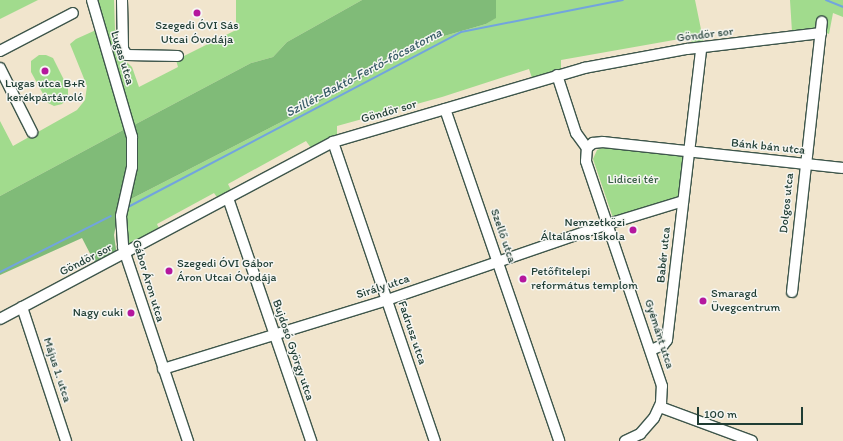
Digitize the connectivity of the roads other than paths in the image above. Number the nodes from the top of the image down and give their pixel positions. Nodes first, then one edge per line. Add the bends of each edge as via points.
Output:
1 (92, 0) edge
2 (122, 0) edge
3 (73, 13) dead end
4 (822, 22) dead end
5 (821, 33) junction
6 (701, 49) junction
7 (0, 51) edge
8 (178, 56) dead end
9 (0, 68) edge
10 (556, 74) junction
11 (445, 109) junction
12 (128, 124) joint
13 (32, 132) dead end
14 (333, 142) junction
15 (587, 148) junction
16 (689, 151) junction
17 (805, 164) junction
18 (843, 168) edge
19 (228, 198) junction
20 (683, 201) junction
21 (608, 224) junction
22 (125, 255) junction
23 (499, 262) junction
24 (792, 292) dead end
25 (387, 300) junction
26 (22, 307) junction
27 (0, 319) edge
28 (274, 335) junction
29 (651, 350) junction
30 (163, 369) junction
31 (660, 407) junction
32 (66, 441) edge
33 (188, 441) edge
34 (311, 441) edge
35 (435, 441) edge
36 (559, 441) edge
37 (625, 441) edge
38 (752, 441) edge

1 - 12 street, Lugas utca
2 - 8 street, Lugas utca via 123,49 127,55
3 - 7 street
4 - 5 street, Dolgos utca
5 - 6 street, Göndör sor
5 - 17 street, Dolgos utca
6 - 10 street, Göndör sor via 687,49
6 - 16 street
9 - 13 street
10 - 11 street, Göndör sor
10 - 15 street via 576,133
11 - 14 street, Göndör sor
11 - 23 street, Szellő utca
12 - 22 street, Gábor Áron utca via 133,156 121,224
14 - 19 street, Göndör sor
14 - 25 street, Fadrusz utca
15 - 16 street via 593,143 603,142
15 - 21 street via 586,161
16 - 17 street, Bánk bán utca
16 - 20 street
17 - 18 street, Bánk bán utca
17 - 24 street, Dolgos utca
19 - 22 street, Göndör sor
19 - 28 street, Bujdosó György utca
20 - 21 street
20 - 29 street, Babér utca via 667,340 663,345
21 - 23 street, Sirály utca
21 - 29 street, Gyémánt utca
22 - 26 street, Göndör sor
22 - 30 street, Gábor Áron utca
23 - 25 street, Sirály utca
23 - 36 street, Szellő utca
25 - 28 street, Sirály utca
25 - 35 street, Fadrusz utca
26 - 27 street, Göndör sor
26 - 32 street, Május 1. utca
28 - 30 street, Sirály utca
28 - 34 street, Bujdosó György utca
29 - 31 street, Gyémánt utca via 662,386
30 - 33 street, Gábor Áron utca
31 - 37 street via 647,427
31 - 38 street

